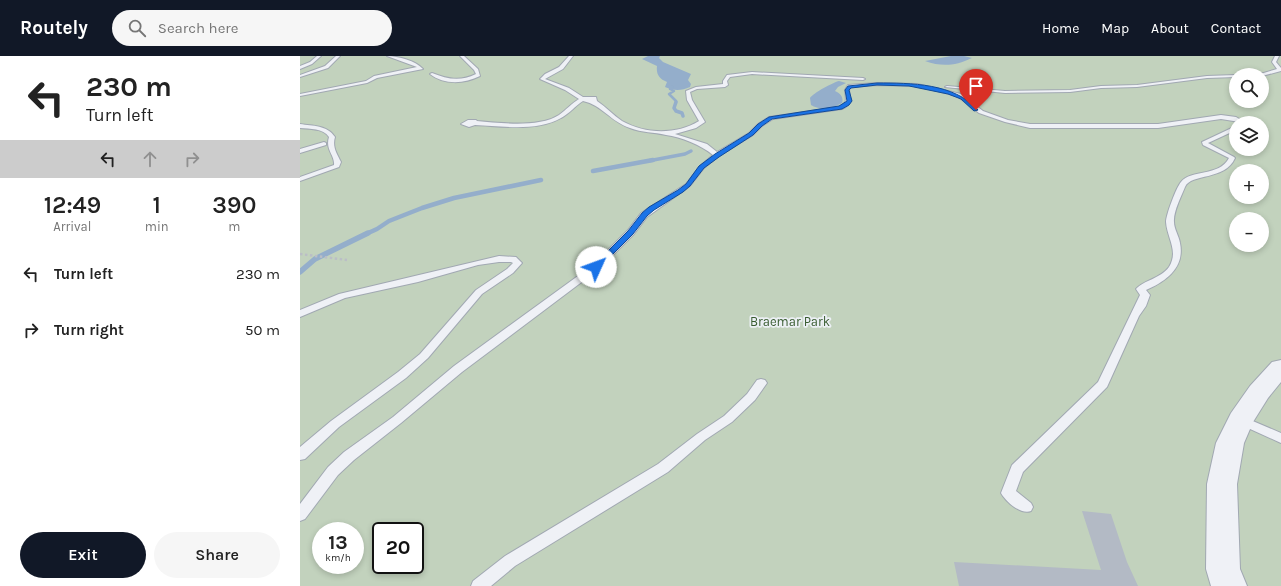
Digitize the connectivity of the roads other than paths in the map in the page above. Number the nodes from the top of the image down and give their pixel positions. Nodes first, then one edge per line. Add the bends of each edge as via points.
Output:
1 (319, 56) edge
2 (338, 56) edge
3 (389, 56) edge
4 (462, 56) edge
5 (570, 56) edge
6 (1277, 56) edge
7 (300, 68) edge
8 (428, 73) junction
9 (1269, 73) edge
10 (300, 76) edge
11 (1229, 76) edge
12 (300, 95) edge
13 (582, 99) junction
14 (1229, 118) edge
15 (474, 123) dead end
16 (300, 126) edge
17 (1229, 131) edge
18 (666, 133) junction
19 (324, 144) dead end
20 (300, 151) edge
21 (717, 155) junction
22 (1229, 156) edge
23 (1229, 156) edge
24 (300, 179) edge
25 (300, 314) edge
26 (1278, 374) edge
27 (761, 383) dead end
28 (1241, 420) junction
29 (1281, 438) edge
30 (300, 455) edge
31 (1026, 507) dead end
32 (300, 515) edge
33 (478, 586) edge
34 (1229, 586) edge

1 - 7 lane
2 - 10 lane via 326,68
3 - 8 lane via 416,65
4 - 8 lane via 478,75 452,81
5 - 13 lane via 561,68 542,79 567,89
6 - 9 lane via 1274,62 1280,70
8 - 12 lane via 376,77 367,82
11 - 18 lane via 1101,87 1082,91 1016,92 959,88 905,80 740,74 727,78 726,85 723,86 688,91 687,97 701,116 702,122 693,127
13 - 15 lane via 561,116 542,123
13 - 18 lane via 594,98 595,102 623,123 646,132
14 - 21 lane via 1158,126 1030,126 981,112 963,98 949,92 909,84 859,85 848,88 847,104 829,110 771,118
16 - 24 lane via 319,128 329,133 332,138 330,144 338,162 337,166
17 - 22 lane via 1205,142 1208,147
18 - 21 lane via 705,144
19 - 20 lane
21 - 32 lane via 702,167 688,185 644,215 596,267 458,369 349,456
23 - 31 lane via 1232,161 1228,165 1211,174 1183,183 1170,219 1178,251 1177,259 1171,272 1154,284 1141,289 1145,295 1141,306 1103,384 1017,469 1008,493
25 - 30 lane via 342,296 477,263 513,258 518,263 479,292 424,356 335,424
26 - 28 street via 1259,392
27 - 33 lane via 728,420 701,437 664,468 510,561
28 - 29 lane
28 - 34 street via 1230,443 1222,484 1223,569

